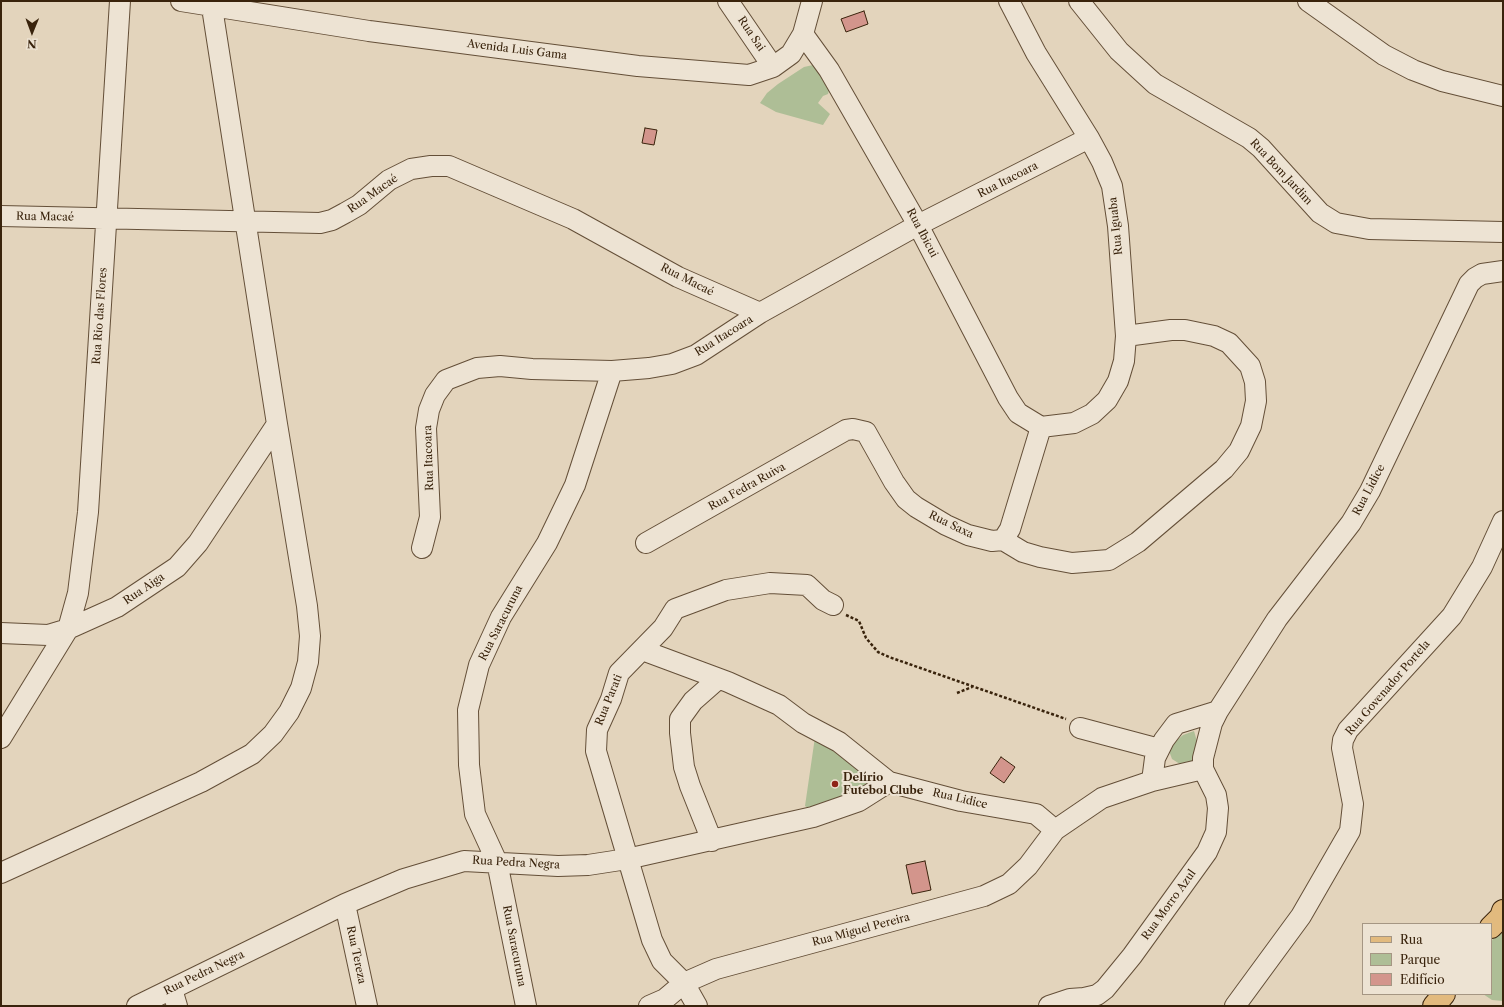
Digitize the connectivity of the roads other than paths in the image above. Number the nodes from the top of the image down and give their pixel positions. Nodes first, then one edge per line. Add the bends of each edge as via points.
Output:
1 (120, 1) edge
2 (181, 1) edge
3 (728, 1) edge
4 (812, 1) edge
5 (1009, 1) edge
6 (1079, 1) edge
7 (1308, 1) edge
8 (211, 3) edge
9 (803, 34) junction
10 (773, 67) junction
11 (1503, 96) edge
12 (1089, 138) junction
13 (1, 216) edge
14 (108, 218) junction
15 (246, 221) junction
16 (918, 226) junction
17 (1503, 232) edge
18 (1503, 270) edge
19 (760, 314) junction
20 (1126, 336) junction
21 (612, 370) junction
22 (277, 424) junction
23 (1041, 427) junction
24 (846, 430) joint
25 (1503, 521) edge
26 (1003, 540) junction
27 (646, 543) dead end
28 (422, 548) dead end
29 (833, 605) road end
30 (68, 629) junction
31 (1, 633) edge
32 (642, 650) junction
33 (718, 679) junction
34 (1218, 711) junction
35 (1080, 728) road end
36 (1, 738) edge
37 (1159, 749) junction
38 (1203, 763) junction
39 (1152, 781) junction
40 (889, 782) junction
41 (1055, 830) junction
42 (712, 841) junction
43 (626, 860) junction
44 (497, 862) junction
45 (1, 873) edge
46 (345, 904) junction
47 (1503, 911) edge
48 (1492, 926) edge
49 (684, 983) junction
50 (1443, 995) edge
51 (175, 997) edge
52 (137, 1006) edge
53 (367, 1006) edge
54 (526, 1006) edge
55 (649, 1006) edge
56 (698, 1006) edge
57 (1049, 1006) edge
58 (1235, 1006) edge
59 (1434, 1006) edge

1 - 14 street, Rua Rio das Flores
2 - 8 street, Avenida Luis Gama
3 - 10 street, Rua Sai
4 - 9 street, Avenida Luis Gama
5 - 12 street, Rua Iguaba via 1036,53
6 - 17 street, Rua Bom Jardim via 1119,51 1155,84 1249,138 1320,213 1336,224 1369,229
7 - 11 street via 1384,54 1413,70 1442,81
8 - 10 street, Avenida Luis Gama via 369,31 638,66 749,75
8 - 15 street
9 - 10 street, Avenida Luis Gama via 791,54
9 - 16 street, Rua Ibicui via 829,70
12 - 16 street, Rua Itacoara
12 - 20 street, Rua Iguaba via 1112,186 1118,226
13 - 14 street, Rua Macaé
14 - 15 street, Rua Macaé
14 - 30 street, Rua Rio das Flores via 100,299 88,512 78,593
15 - 19 street, Rua Macaé via 320,223 332,220 359,205 389,180 406,172 431,166 450,166 573,219 678,277
15 - 22 street
16 - 19 street, Rua Itacoara
16 - 23 street, Rua Ibicui via 1008,398 1018,413
18 - 34 street, Rua Lidice via 1482,274 1469,284 1370,491 1351,523 1277,619
19 - 21 street, Rua Itacoara via 696,355 672,364
20 - 23 street, Rua Iguaba via 1124,360 1118,381 1107,400 1092,414 1074,423
20 - 26 street via 1185,330 1214,336 1229,343 1250,366 1255,382 1256,401 1251,426 1239,451 1224,468 1138,542 1109,560 1072,563 1040,557 1023,552
21 - 28 street, Rua Itacoara via 500,366 477,368 446,380 434,395 426,428 430,517
21 - 44 street, Rua Saracuruna via 575,485 547,543 501,617 479,665 474,684 468,710 468,733 475,814
22 - 30 street, Rua Aiga via 198,543 177,567 117,608
22 - 45 street via 308,606 310,636 308,662 301,688 289,712 273,734 252,754 226,769
23 - 26 street via 1010,529
24 - 26 street, Rua Saxa via 866,432 894,482 906,499 916,507 968,535 992,541
24 - 27 street, Rua Fedra Ruiva
25 - 58 street, Rua Govenador Portela via 1482,567 1452,616 1348,730 1342,748 1353,804 1350,831 1301,916
29 - 32 street, Rua Parati via 807,585 797,583 770,583 726,590 676,609
30 - 31 street, Rua Aiga via 48,635
30 - 36 street
32 - 33 street, Rua Lidice
32 - 43 street, Rua Parati via 619,673 597,730 596,752
33 - 40 street, Rua Lidice via 779,706 803,723 839,742
33 - 42 street via 693,701 680,718 684,767
34 - 37 street via 1176,724
34 - 38 street, Rua Lidice via 1212,722
35 - 37 street
37 - 39 street via 1154,758
38 - 39 street
38 - 57 street, Rua Morro Azul via 1216,795 1218,808 1216,832 1198,866 1105,989 1097,995 1070,999
39 - 41 street via 1102,798
40 - 41 street, Rua Lidice via 960,801 1036,814
40 - 42 street, Rua Pedra Negra via 859,801 813,817
41 - 49 street, Rua Miguel Pereira via 1028,866 1009,884 984,896 716,969
42 - 43 street, Rua Pedra Negra
43 - 44 street, Rua Pedra Negra via 558,866
43 - 49 street, Rua Parati via 657,952 662,961
44 - 46 street, Rua Pedra Negra via 464,861 404,879
44 - 54 street, Rua Saracuruna
46 - 51 street, Rua Pedra Negra
46 - 53 street, Rua Tereza
47 - 48 main road
49 - 55 street, Rua Miguel Pereira via 665,998
49 - 56 street, Rua Parati
50 - 59 main road
51 - 52 street, Rua Pedra Negra

